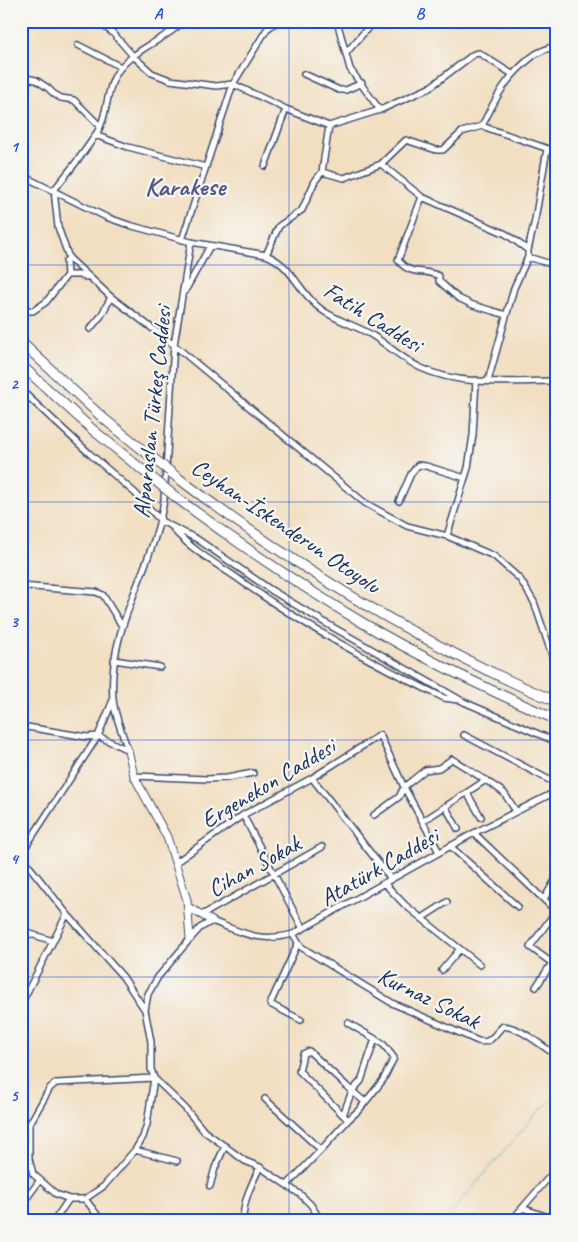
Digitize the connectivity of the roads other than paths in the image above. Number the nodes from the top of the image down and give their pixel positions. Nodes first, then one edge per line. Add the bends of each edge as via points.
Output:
1 (97, 21) edge
2 (184, 21) edge
3 (278, 21) edge
4 (337, 21) edge
5 (374, 21) edge
6 (551, 21) edge
7 (557, 25) edge
8 (557, 43) edge
9 (78, 45) dead end
10 (346, 53) junction
11 (133, 56) junction
12 (121, 67) junction
13 (304, 74) dead end
14 (512, 74) junction
15 (21, 76) edge
16 (362, 83) junction
17 (233, 84) junction
18 (286, 109) junction
19 (380, 110) junction
20 (100, 126) junction
21 (329, 126) junction
22 (482, 126) junction
23 (95, 135) junction
24 (547, 149) junction
25 (557, 152) edge
26 (381, 164) junction
27 (265, 166) dead end
28 (206, 167) junction
29 (322, 172) junction
30 (21, 175) edge
31 (54, 190) junction
32 (422, 197) junction
33 (182, 240) junction
34 (191, 242) junction
35 (210, 246) junction
36 (528, 253) junction
37 (266, 255) junction
38 (69, 258) junction
39 (557, 266) edge
40 (67, 276) junction
41 (91, 279) junction
42 (182, 296) junction
43 (111, 297) junction
44 (21, 304) edge
45 (506, 315) junction
46 (90, 329) dead end
47 (21, 342) edge
48 (174, 345) junction
49 (21, 365) edge
50 (476, 380) junction
51 (488, 381) junction
52 (557, 381) edge
53 (21, 390) edge
54 (465, 478) junction
55 (399, 501) dead end
56 (161, 521) junction
57 (170, 526) junction
58 (447, 536) junction
59 (21, 586) edge
60 (122, 626) junction
61 (114, 660) junction
62 (160, 667) dead end
63 (557, 670) edge
64 (113, 699) junction
65 (464, 702) junction
66 (557, 702) edge
67 (557, 720) edge
68 (21, 726) edge
69 (464, 735) dead end
70 (98, 736) junction
71 (557, 742) edge
72 (128, 750) junction
73 (254, 773) dead end
74 (134, 776) junction
75 (312, 778) junction
76 (486, 780) junction
77 (557, 784) edge
78 (404, 787) junction
79 (557, 791) edge
80 (467, 792) junction
81 (445, 806) junction
82 (516, 811) junction
83 (243, 815) junction
84 (374, 815) dead end
85 (481, 817) dead end
86 (423, 820) junction
87 (458, 829) dead end
88 (474, 833) junction
89 (450, 846) junction
90 (322, 847) dead end
91 (439, 852) junction
92 (21, 855) edge
93 (175, 863) junction
94 (273, 874) junction
95 (557, 877) edge
96 (391, 879) junction
97 (384, 883) junction
98 (544, 899) junction
99 (447, 902) dead end
100 (188, 907) junction
101 (518, 907) dead end
102 (556, 912) edge
103 (67, 914) junction
104 (202, 915) junction
105 (422, 918) junction
106 (212, 921) junction
107 (303, 930) junction
108 (21, 931) edge
109 (293, 934) junction
110 (190, 939) junction
111 (53, 941) junction
112 (298, 943) junction
113 (460, 949) junction
114 (480, 964) dead end
115 (442, 970) dead end
116 (536, 987) dead end
117 (24, 993) edge
118 (21, 1004) edge
119 (145, 1010) junction
120 (301, 1020) dead end
121 (348, 1023) dead end
122 (375, 1039) junction
123 (555, 1051) edge
124 (154, 1078) junction
125 (352, 1091) junction
126 (266, 1099) dead end
127 (365, 1102) junction
128 (345, 1118) junction
129 (21, 1123) edge
130 (29, 1124) junction
131 (225, 1146) junction
132 (135, 1150) junction
133 (321, 1150) junction
134 (177, 1161) dead end
135 (260, 1167) junction
136 (557, 1168) edge
137 (554, 1175) edge
138 (40, 1180) junction
139 (288, 1184) junction
140 (210, 1186) dead end
141 (69, 1199) junction
142 (85, 1199) junction
143 (21, 1206) edge
144 (522, 1208) junction
145 (557, 1220) edge
146 (54, 1221) edge
147 (102, 1221) edge
148 (243, 1221) edge
149 (321, 1221) edge
150 (510, 1221) edge

1 - 11 street via 113,33
2 - 11 street via 174,31
3 - 17 street via 267,29
4 - 10 street
5 - 10 street
6 - 7 street
8 - 14 street via 534,55
9 - 12 street
10 - 16 street via 350,69
11 - 12 street
11 - 17 street via 152,73 170,80 216,86
12 - 20 street via 110,88
13 - 16 street via 339,90
14 - 19 street via 479,53 474,54 429,88
14 - 22 street via 493,101
15 - 20 street via 36,80 61,98 74,100
16 - 19 street
17 - 18 street
17 - 28 street
18 - 21 street
18 - 27 street
19 - 21 street
20 - 23 street
21 - 29 street
22 - 24 street
22 - 26 street via 462,132 443,150 406,140
23 - 28 street
23 - 31 street
24 - 25 street
24 - 36 street
26 - 29 street via 344,178
26 - 32 street
28 - 33 street
29 - 37 street via 302,210 279,226
30 - 31 street, Fatih Caddesi
31 - 33 street, Fatih Caddesi via 106,217
31 - 38 street via 58,227
32 - 36 street via 506,234
32 - 45 street via 398,260 404,268 439,276 439,281 458,298
33 - 34 street, Fatih Caddesi
34 - 35 street, Fatih Caddesi
34 - 42 street, Alparaslan Türkeş Caddesi
35 - 37 street, Fatih Caddesi
35 - 42 street
36 - 39 street
36 - 45 street
37 - 50 street, Fatih Caddesi via 281,262 323,311 369,334 420,367 451,377
38 - 40 street via 66,261
38 - 41 street
40 - 41 street
40 - 44 street via 46,302 33,311
41 - 43 street
42 - 48 street, Alparaslan Türkeş Caddesi
43 - 46 street
43 - 48 street
45 - 51 street
47 - 66 highway, Ceyhan-İskenderun Otoyolu, bridge via 103,418 263,540 372,610 491,672
48 - 56 street, Alparaslan Türkeş Caddesi
48 - 58 street via 365,503 407,526
49 - 67 highway, Ceyhan-İskenderun Otoyolu, bridge via 156,482 253,553 364,624 484,687
50 - 51 street, Fatih Caddesi
50 - 54 street
51 - 52 street, Fatih Caddesi
53 - 56 street via 135,493
54 - 55 street via 418,465
54 - 58 street
56 - 57 street
56 - 60 street, Alparaslan Türkeş Caddesi
57 - 65 street via 198,539 271,590 329,625
57 - 65 street via 186,543 252,590 340,645 444,698
58 - 63 street via 494,556 520,579 534,602
59 - 60 street via 96,592 103,595
60 - 61 street, Alparaslan Türkeş Caddesi
61 - 62 street
61 - 64 street, Alparaslan Türkeş Caddesi
64 - 70 street
64 - 72 street
65 - 71 street
68 - 70 street
69 - 77 street
70 - 72 street
70 - 92 street
72 - 74 street
73 - 74 street via 207,779
74 - 93 street via 167,837
75 - 78 street, Ergenekon Caddesi via 380,735
75 - 83 street, Ergenekon Caddesi
75 - 96 street
76 - 78 street via 452,759 439,768 425,770
76 - 80 street
76 - 82 street via 504,793
78 - 84 street via 399,797
78 - 86 street
79 - 82 street, Atatürk Caddesi
80 - 81 street
80 - 85 street
81 - 86 street
81 - 87 street
82 - 88 street, Atatürk Caddesi
83 - 93 street, Ergenekon Caddesi
83 - 94 street
86 - 91 street
88 - 89 street, Atatürk Caddesi
88 - 98 street
89 - 91 street, Atatürk Caddesi
89 - 101 street
90 - 94 street, Cihan Sokak
91 - 96 street, Atatürk Caddesi
92 - 103 street
93 - 100 street
94 - 104 street, Cihan Sokak
94 - 107 street
95 - 98 street
96 - 97 street, Atatürk Caddesi
97 - 105 street
97 - 107 street, Atatürk Caddesi
98 - 102 street
99 - 105 street
100 - 104 street
100 - 110 street
102 - 116 street via 530,947 552,963
103 - 111 street
103 - 119 street via 123,977
104 - 106 street
105 - 113 street
106 - 109 street, Atatürk Caddesi via 255,938 280,938
106 - 110 street
107 - 109 street, Atatürk Caddesi
108 - 111 street
109 - 112 street, Kurnaz Sokak
110 - 119 street via 158,977 148,994
111 - 117 street
112 - 120 street via 270,1004
112 - 123 street, Kurnaz Sokak via 392,1003 478,1041 489,1042 503,1026 512,1027
113 - 114 street
113 - 115 street
117 - 118 street
119 - 124 street
121 - 122 street
122 - 125 street via 361,1081
122 - 127 street via 394,1058 383,1080
124 - 130 street via 56,1083
124 - 131 street via 204,1131
124 - 132 street via 147,1124
125 - 127 street
125 - 128 street
125 - 128 street via 309,1051 303,1054 299,1072
126 - 133 street
127 - 128 street
128 - 133 street
129 - 130 street
130 - 138 street via 29,1159 33,1174
131 - 135 street
131 - 140 street
132 - 134 street
132 - 142 street via 104,1186
133 - 139 street
135 - 139 street
135 - 148 street via 246,1195
136 - 137 street
137 - 144 street
138 - 141 street via 56,1194
138 - 143 street
139 - 149 street via 311,1205
141 - 142 street
141 - 146 street
142 - 147 street
144 - 145 street
144 - 150 street

